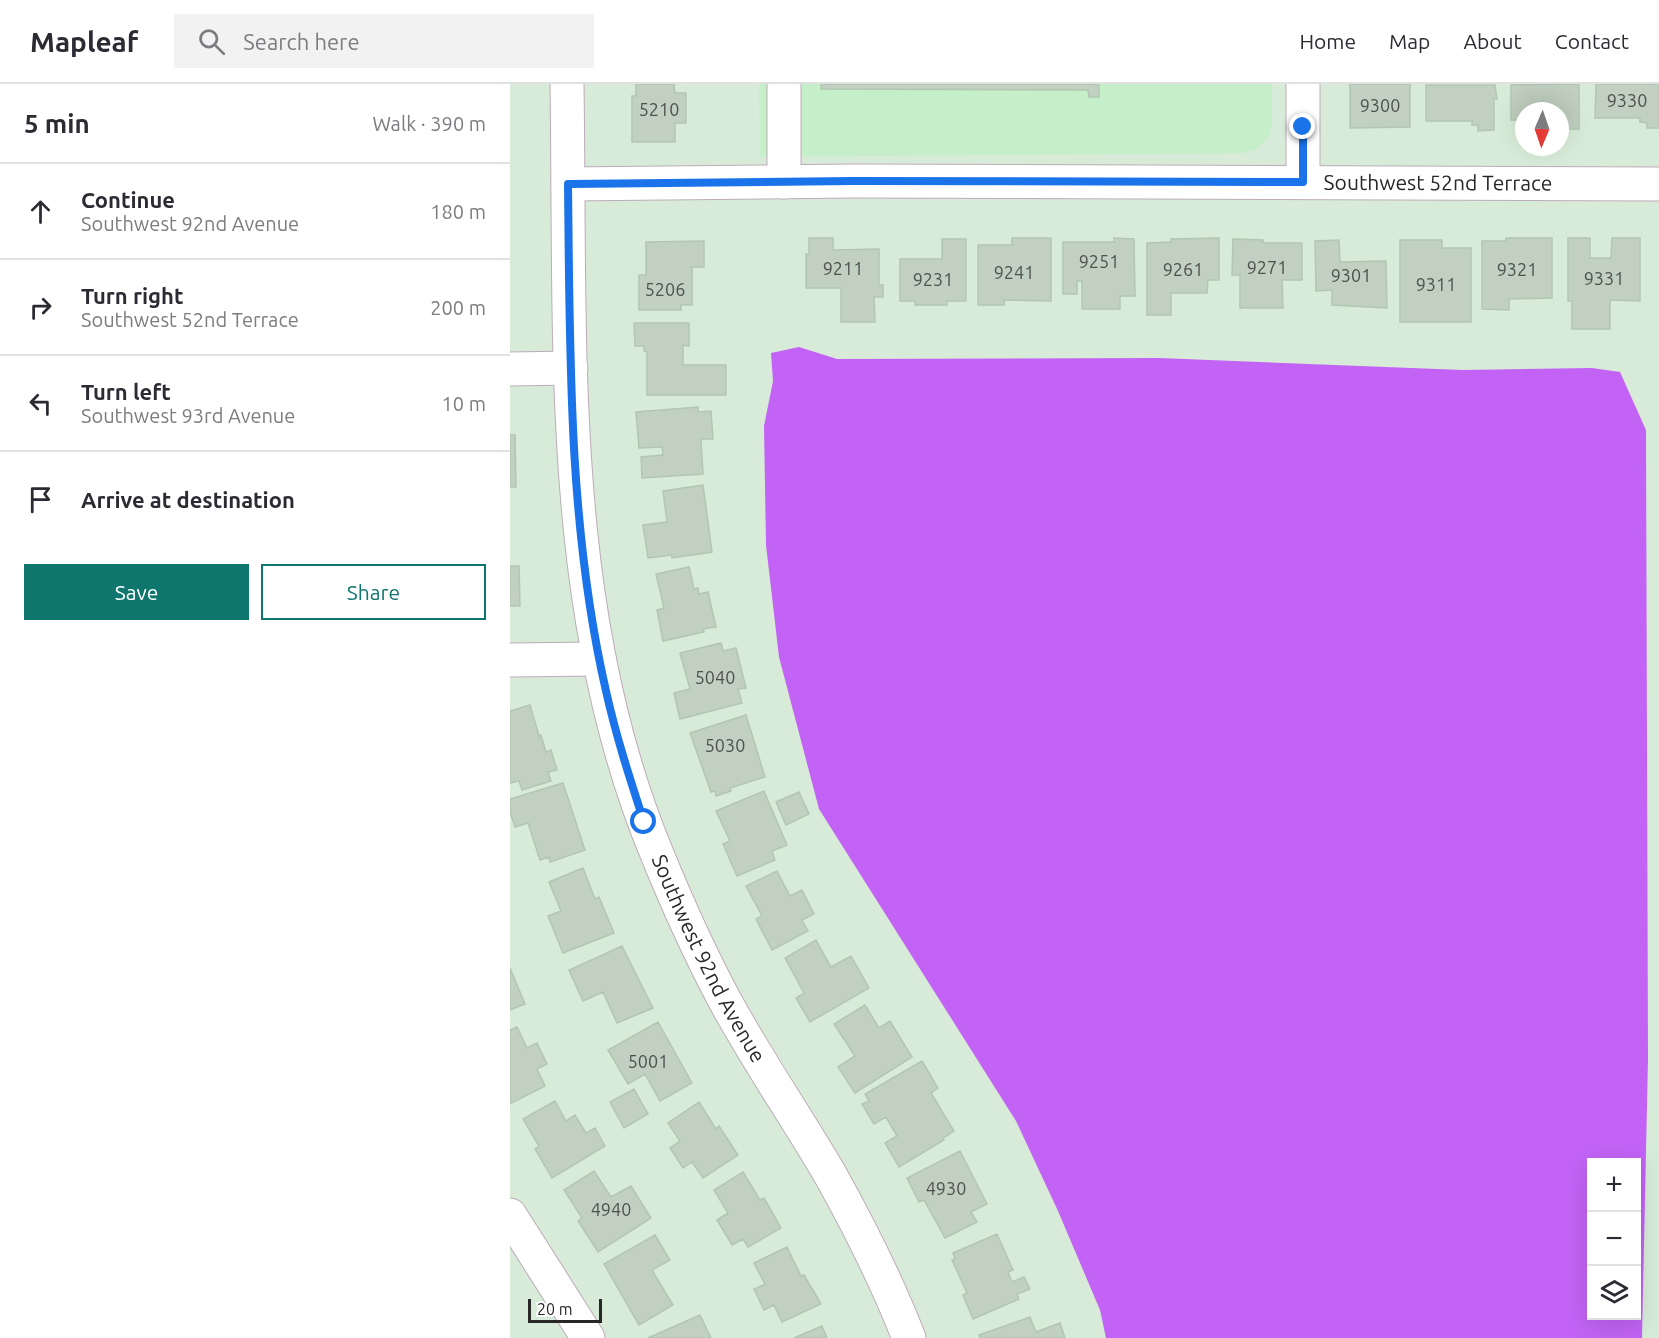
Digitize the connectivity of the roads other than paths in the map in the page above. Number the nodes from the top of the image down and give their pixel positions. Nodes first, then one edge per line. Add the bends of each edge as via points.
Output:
1 (567, 84) edge
2 (784, 84) edge
3 (1302, 84) edge
4 (784, 182) junction
5 (1303, 182) junction
6 (568, 184) junction
7 (1659, 184) edge
8 (571, 368) junction
9 (510, 369) edge
10 (600, 659) junction
11 (510, 660) edge
12 (510, 1215) edge
13 (588, 1338) edge
14 (909, 1338) edge

1 - 6 street, Southwest 92nd Avenue
2 - 4 street
3 - 5 street
4 - 5 street, Southwest 52nd Terrace
4 - 6 street, Southwest 52nd Terrace
5 - 7 street, Southwest 52nd Terrace
6 - 8 street, Southwest 92nd Avenue
8 - 9 street
8 - 10 street, Southwest 92nd Avenue via 578,504
10 - 11 street
10 - 14 street, Southwest 92nd Avenue via 614,726 634,792 674,893 724,1000 858,1226
12 - 13 street

